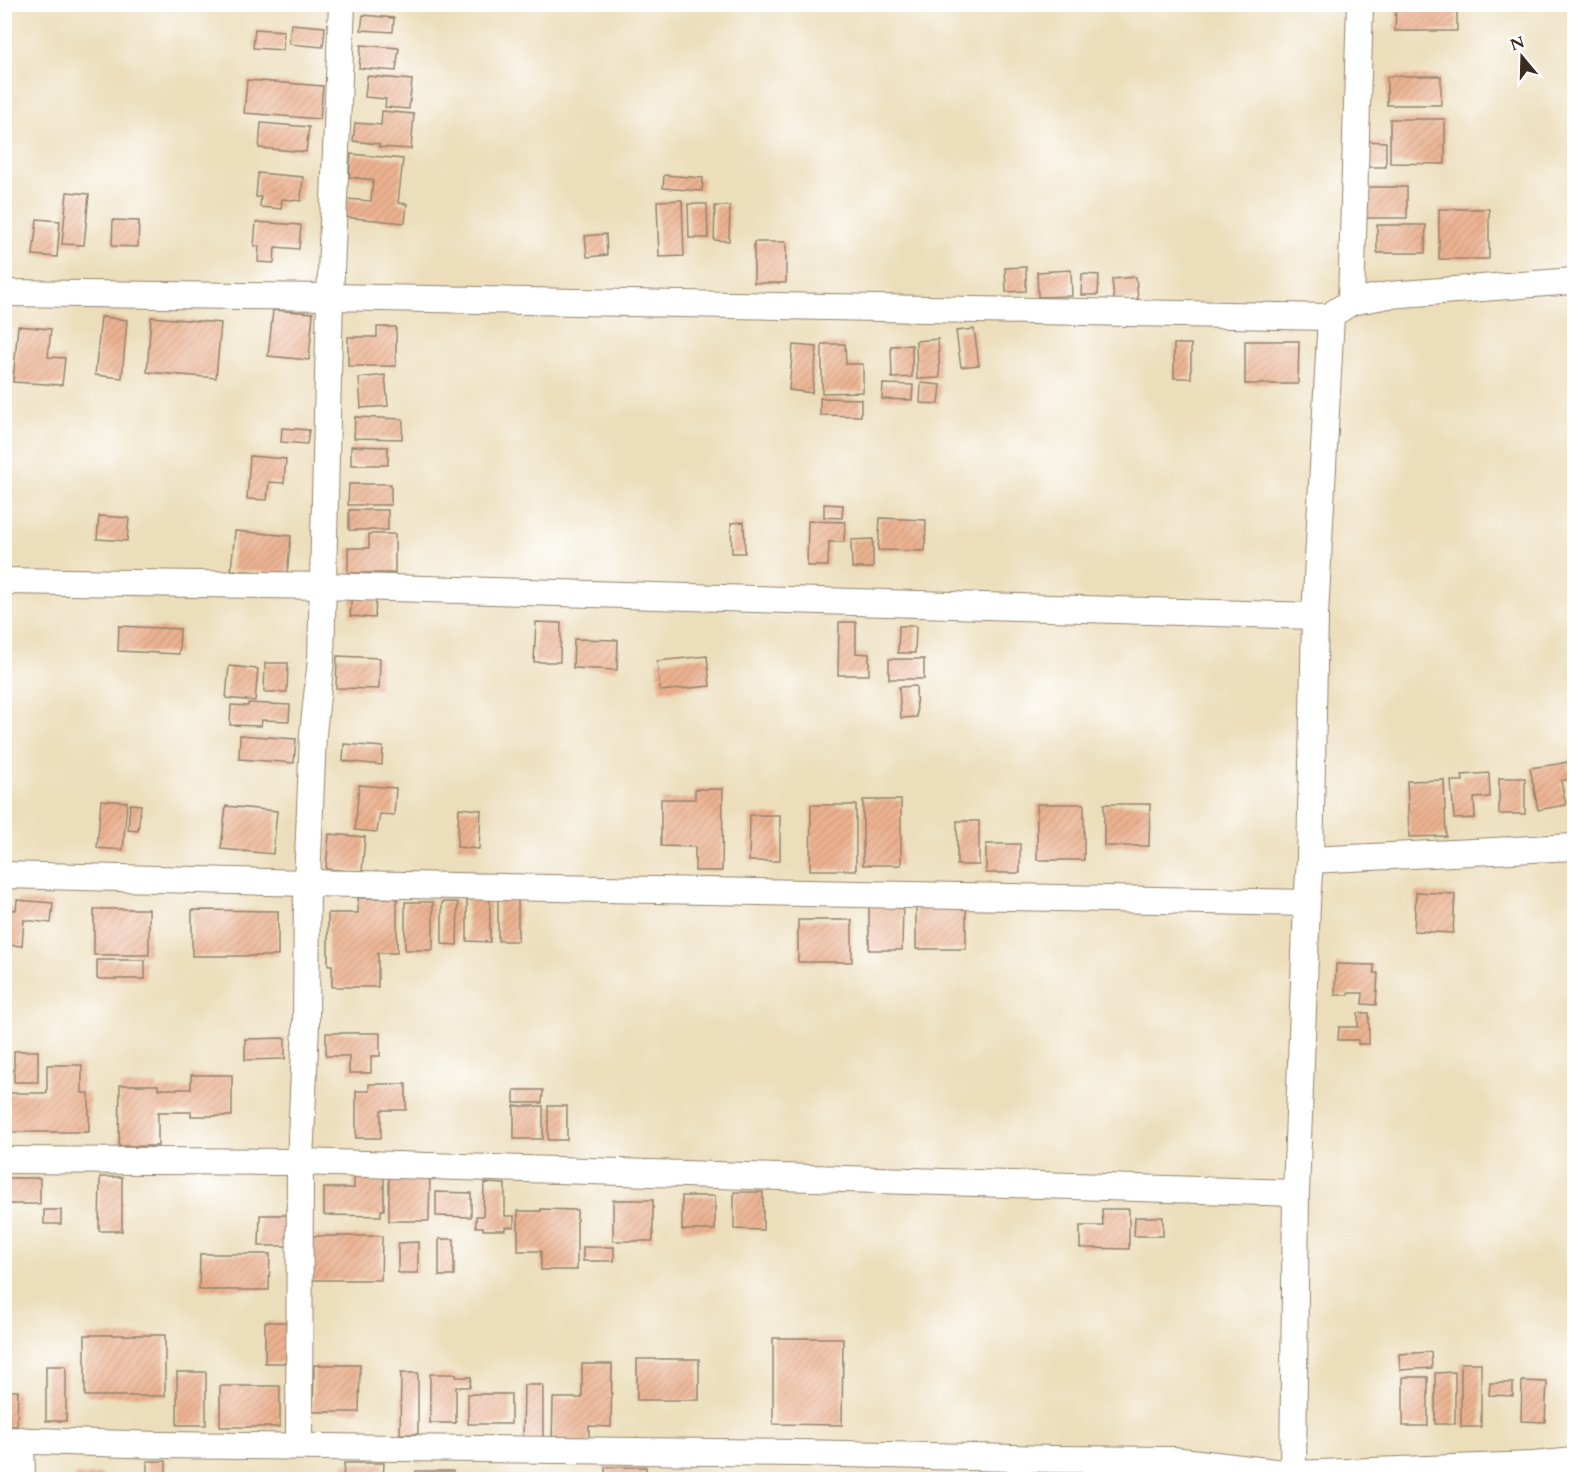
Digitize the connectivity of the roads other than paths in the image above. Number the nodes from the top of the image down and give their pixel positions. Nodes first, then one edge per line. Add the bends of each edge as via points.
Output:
1 (342, 4) edge
2 (1360, 4) edge
3 (1575, 281) edge
4 (4, 292) edge
5 (330, 297) junction
6 (1351, 302) junction
7 (1331, 317) junction
8 (4, 581) edge
9 (324, 586) junction
10 (1315, 616) junction
11 (1575, 847) edge
12 (1310, 860) junction
13 (4, 875) edge
14 (307, 883) junction
15 (1307, 903) junction
16 (4, 1160) edge
17 (300, 1162) junction
18 (1296, 1193) junction
19 (13, 1440) edge
20 (299, 1446) junction
21 (1575, 1461) edge
22 (1293, 1474) junction
23 (21, 1479) edge

1 - 5 street
2 - 6 street
3 - 6 street via 1389,295
4 - 5 street
5 - 7 street
5 - 9 street
6 - 7 street
7 - 10 street
8 - 9 street
9 - 10 street
9 - 14 street
10 - 12 street
11 - 12 street
12 - 15 street
13 - 14 street
14 - 15 street
14 - 17 street
15 - 18 street
16 - 17 street
17 - 18 street
17 - 20 street
18 - 22 street
19 - 20 street
19 - 23 street
20 - 22 street via 1173,1460
21 - 22 street

